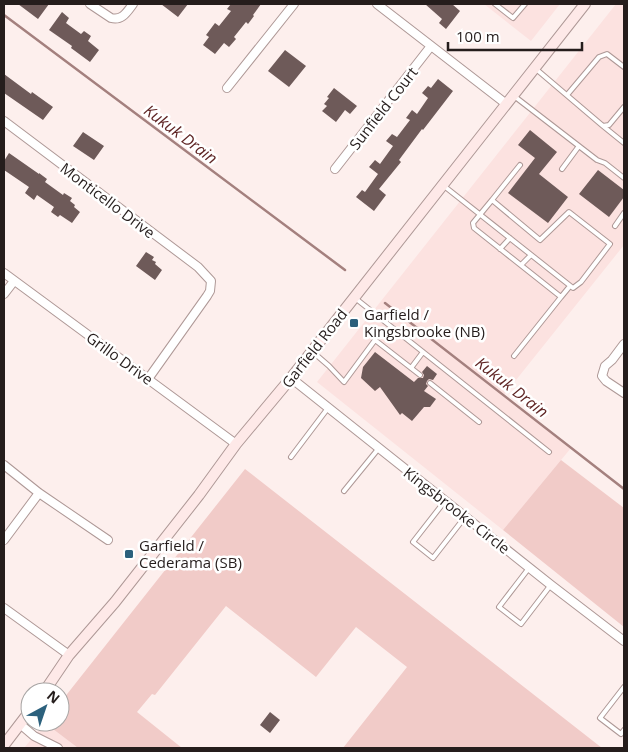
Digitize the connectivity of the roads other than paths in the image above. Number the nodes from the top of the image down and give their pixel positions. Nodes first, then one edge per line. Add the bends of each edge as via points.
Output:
1 (90, 4) edge
2 (133, 4) edge
3 (294, 4) edge
4 (377, 4) edge
5 (495, 4) edge
6 (526, 4) edge
7 (581, 5) edge
8 (431, 46) junction
9 (624, 67) edge
10 (534, 68) junction
11 (227, 88) dead end
12 (513, 94) junction
13 (567, 95) junction
14 (506, 103) junction
15 (624, 107) edge
16 (4, 121) edge
17 (603, 126) junction
18 (624, 143) edge
19 (579, 146) junction
20 (520, 165) dead end
21 (336, 169) dead end
22 (562, 169) dead end
23 (624, 178) edge
24 (442, 184) junction
25 (492, 200) junction
26 (624, 213) edge
27 (480, 214) junction
28 (615, 226) dead end
29 (510, 238) junction
30 (500, 249) junction
31 (531, 255) junction
32 (521, 265) junction
33 (4, 273) edge
34 (14, 281) junction
35 (570, 286) junction
36 (4, 294) edge
37 (561, 297) junction
38 (354, 298) junction
39 (624, 344) edge
40 (312, 351) junction
41 (423, 352) junction
42 (514, 356) dead end
43 (410, 368) junction
44 (420, 375) dead end
45 (291, 378) junction
46 (148, 379) junction
47 (430, 383) dead end
48 (624, 394) edge
49 (328, 408) junction
50 (479, 422) dead end
51 (236, 444) junction
52 (378, 448) junction
53 (549, 452) dead end
54 (291, 457) dead end
55 (4, 465) edge
56 (344, 491) dead end
57 (39, 492) junction
58 (445, 501) junction
59 (465, 517) junction
60 (4, 540) edge
61 (108, 540) dead end
62 (529, 568) junction
63 (551, 585) junction
64 (4, 608) edge
65 (624, 641) edge
66 (69, 655) junction
67 (51, 682) edge
68 (624, 687) edge
69 (20, 724) edge
70 (624, 730) edge
71 (29, 732) edge
72 (4, 745) edge
73 (58, 748) edge

1 - 2 street via 114,20 123,16
3 - 11 street
4 - 8 street
5 - 6 lane via 513,18
7 - 10 main road, Garfield Road
8 - 14 street
8 - 21 street, Sunfield Court
9 - 13 lane via 607,54 599,57
10 - 12 main road, Garfield Road
10 - 13 lane
12 - 14 main road, Garfield Road
12 - 19 lane
13 - 17 lane
14 - 24 main road, Garfield Road
15 - 17 lane via 609,125
16 - 46 street, Monticello Drive via 198,267 211,281 207,296
17 - 18 lane
19 - 22 lane
19 - 23 lane
20 - 25 lane
24 - 27 lane
24 - 38 main road, Garfield Road
25 - 27 lane
25 - 35 lane via 540,240 568,212 610,244 581,282 573,288
26 - 28 lane
27 - 29 lane
27 - 30 lane via 473,223 474,228
29 - 30 lane
29 - 31 lane
30 - 32 lane
31 - 32 lane
31 - 35 lane
32 - 37 lane
33 - 34 street, Grillo Drive
34 - 36 street
34 - 46 street, Grillo Drive
35 - 37 lane
37 - 42 lane
38 - 40 main road, Garfield Road
38 - 41 lane
39 - 48 street via 605,366 602,376
40 - 43 lane via 344,382 375,340
40 - 45 main road, Garfield Road
41 - 43 lane
41 - 53 lane
43 - 44 lane
45 - 49 street, Kingsbrooke Circle
45 - 51 main road, Garfield Road
46 - 51 street, Grillo Drive
47 - 50 lane
49 - 52 street, Kingsbrooke Circle
49 - 54 lane
51 - 66 main road, Garfield Road via 115,602
52 - 56 lane
52 - 58 street, Kingsbrooke Circle
55 - 57 street
57 - 60 street
57 - 61 street
58 - 59 street, Kingsbrooke Circle
58 - 59 lane via 413,542 433,558
59 - 62 street, Kingsbrooke Circle
62 - 63 street, Kingsbrooke Circle
62 - 63 lane via 499,607 521,624
63 - 65 street, Kingsbrooke Circle
64 - 66 street
66 - 67 main road, Garfield Road
68 - 70 lane via 600,718 621,734
69 - 72 main road
71 - 73 street

